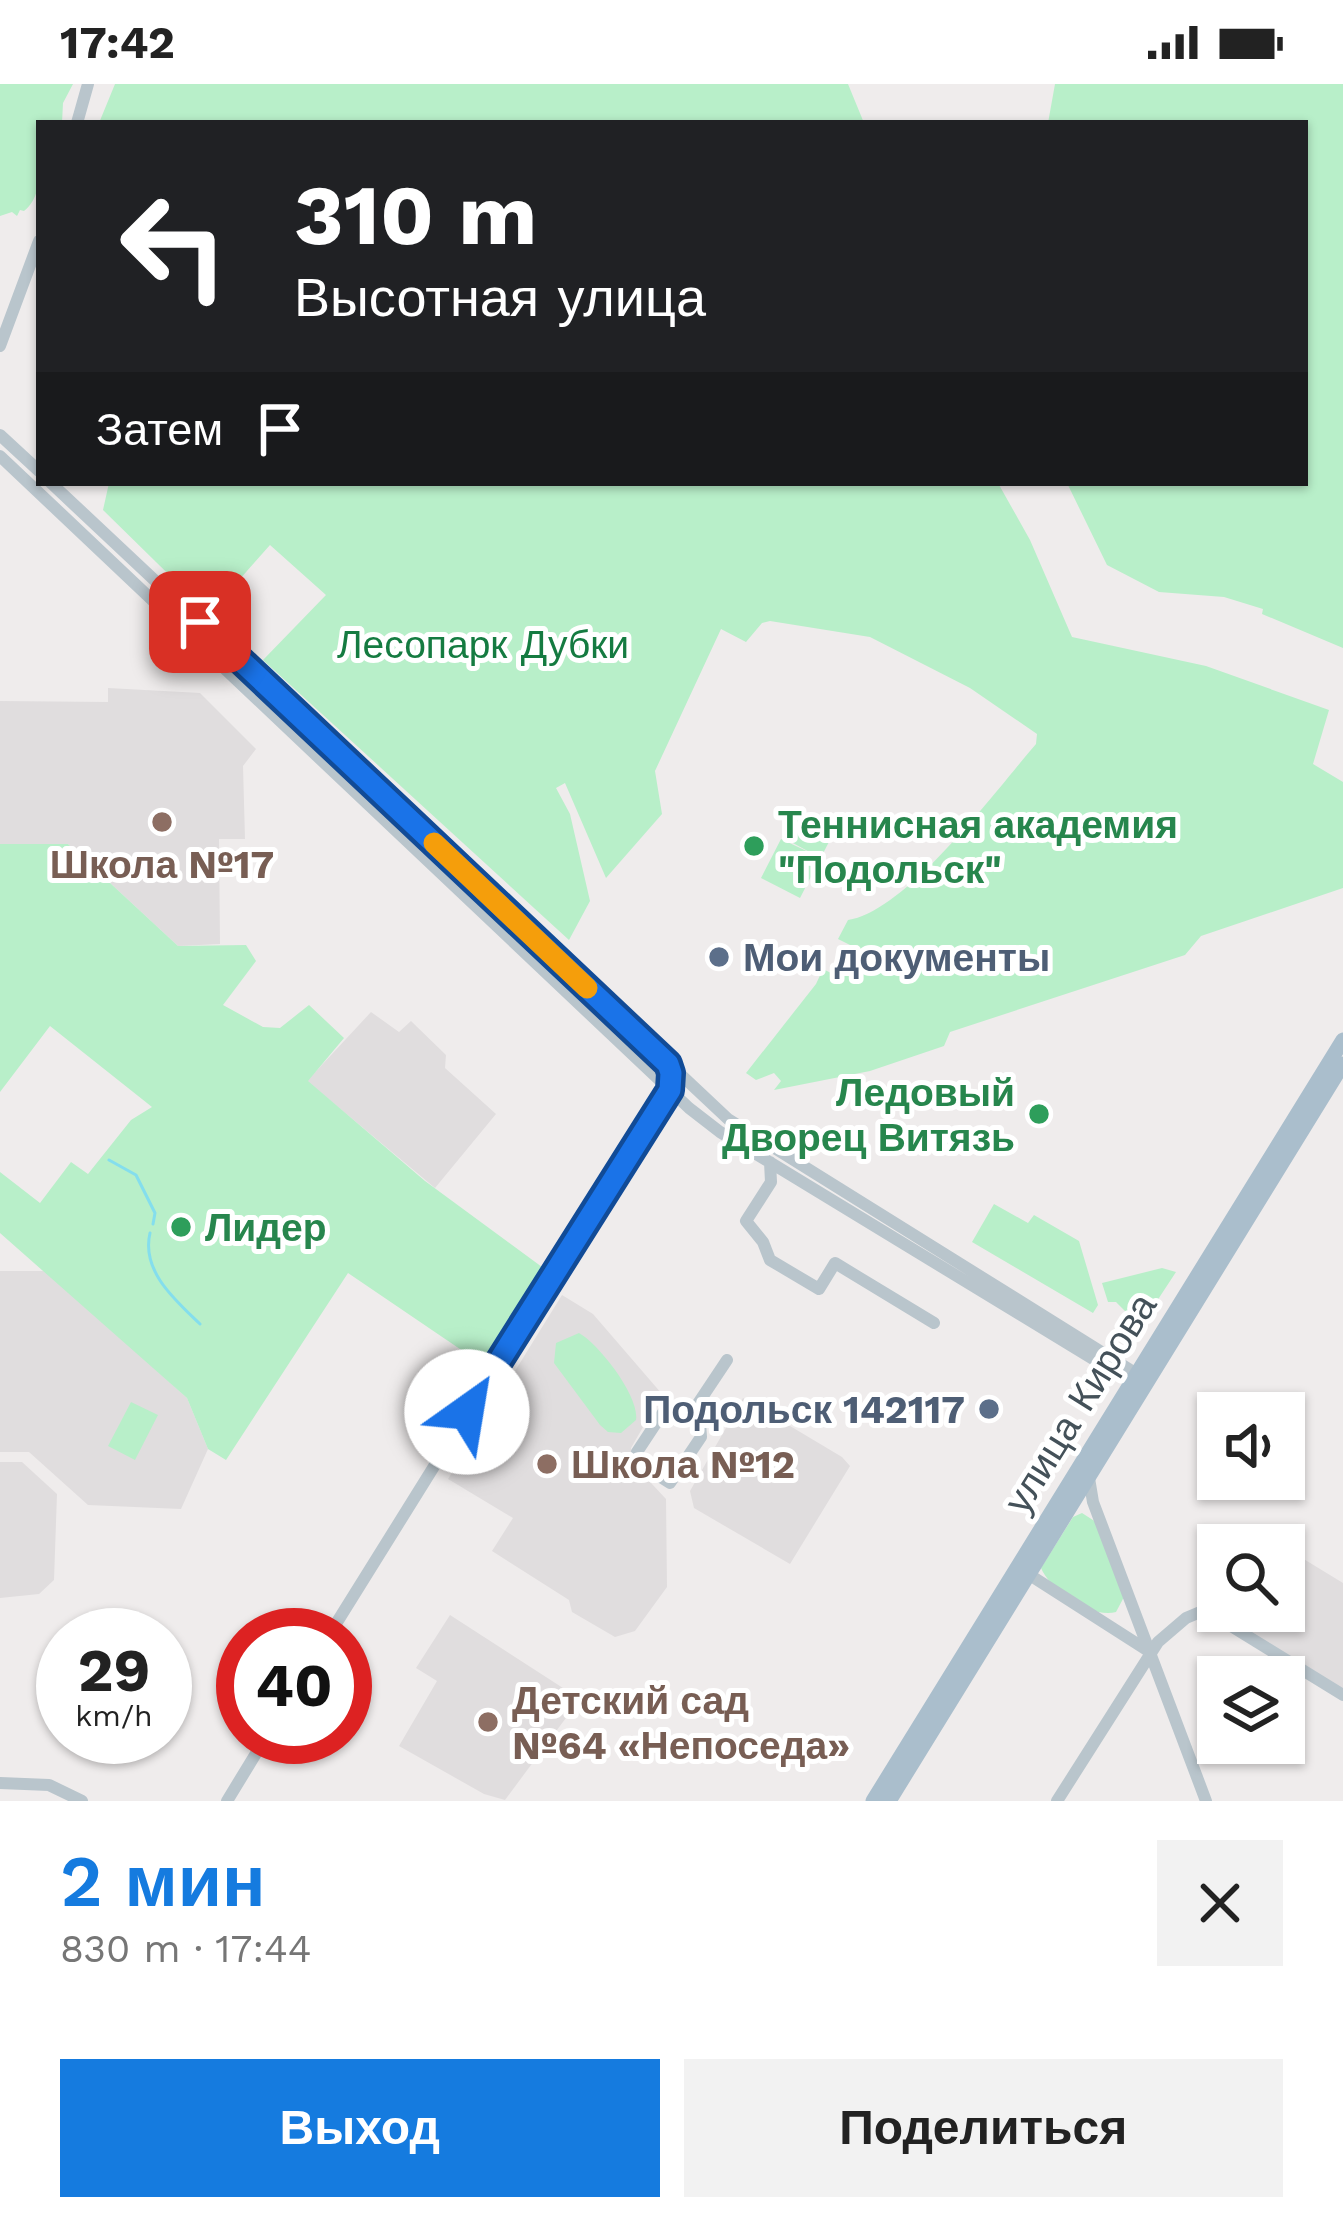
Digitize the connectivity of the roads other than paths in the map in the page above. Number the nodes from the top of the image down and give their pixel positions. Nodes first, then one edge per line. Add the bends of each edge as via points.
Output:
1 (88, 84) edge
2 (78, 120) edge
3 (36, 249) edge
4 (0, 346) edge
5 (0, 435) edge
6 (0, 456) edge
7 (36, 468) edge
8 (55, 486) edge
9 (602, 1002) junction
10 (591, 1014) junction
11 (1343, 1040) edge
12 (668, 1064) junction
13 (1343, 1064) edge
14 (670, 1090) junction
15 (695, 1090) junction
16 (770, 1162) junction
17 (808, 1178) junction
18 (934, 1323) dead end
19 (727, 1360) dead end
20 (1138, 1381) junction
21 (691, 1414) junction
22 (1089, 1478) junction
23 (1072, 1507) junction
24 (1051, 1514) junction
25 (1100, 1520) junction
26 (1023, 1571) junction
27 (346, 1608) edge
28 (1150, 1652) junction
29 (1343, 1695) edge
30 (250, 1764) edge
31 (0, 1783) edge
32 (82, 1801) edge
33 (227, 1801) edge
34 (873, 1801) edge
35 (889, 1801) edge
36 (1057, 1801) edge
37 (1206, 1801) edge

1 - 2 street
3 - 4 street
5 - 7 street
6 - 10 street
8 - 9 street
9 - 10 street
9 - 12 street
10 - 14 street
11 - 20 main road, улица Кирова
12 - 14 street
12 - 15 street
13 - 20 main road, улица Кирова
14 - 15 street
14 - 16 street
14 - 27 street
15 - 17 street
16 - 17 street
16 - 18 street via 771,1182 746,1221 770,1260 819,1289 835,1263
17 - 20 street
19 - 21 street
20 - 22 main road, улица Кирова
20 - 24 main road, улица Кирова
21 - 21 street via 701,1437 670,1483 640,1464 637,1452 664,1411
22 - 23 main road, улица Кирова
22 - 25 street
23 - 24 street
23 - 25 street
23 - 26 main road, улица Кирова
24 - 26 main road, улица Кирова
25 - 28 street
26 - 28 street
26 - 34 main road, улица Кирова
26 - 35 main road, улица Кирова
28 - 29 street via 1205,1610
28 - 36 street
28 - 37 street
30 - 33 street
31 - 32 street via 49,1785

